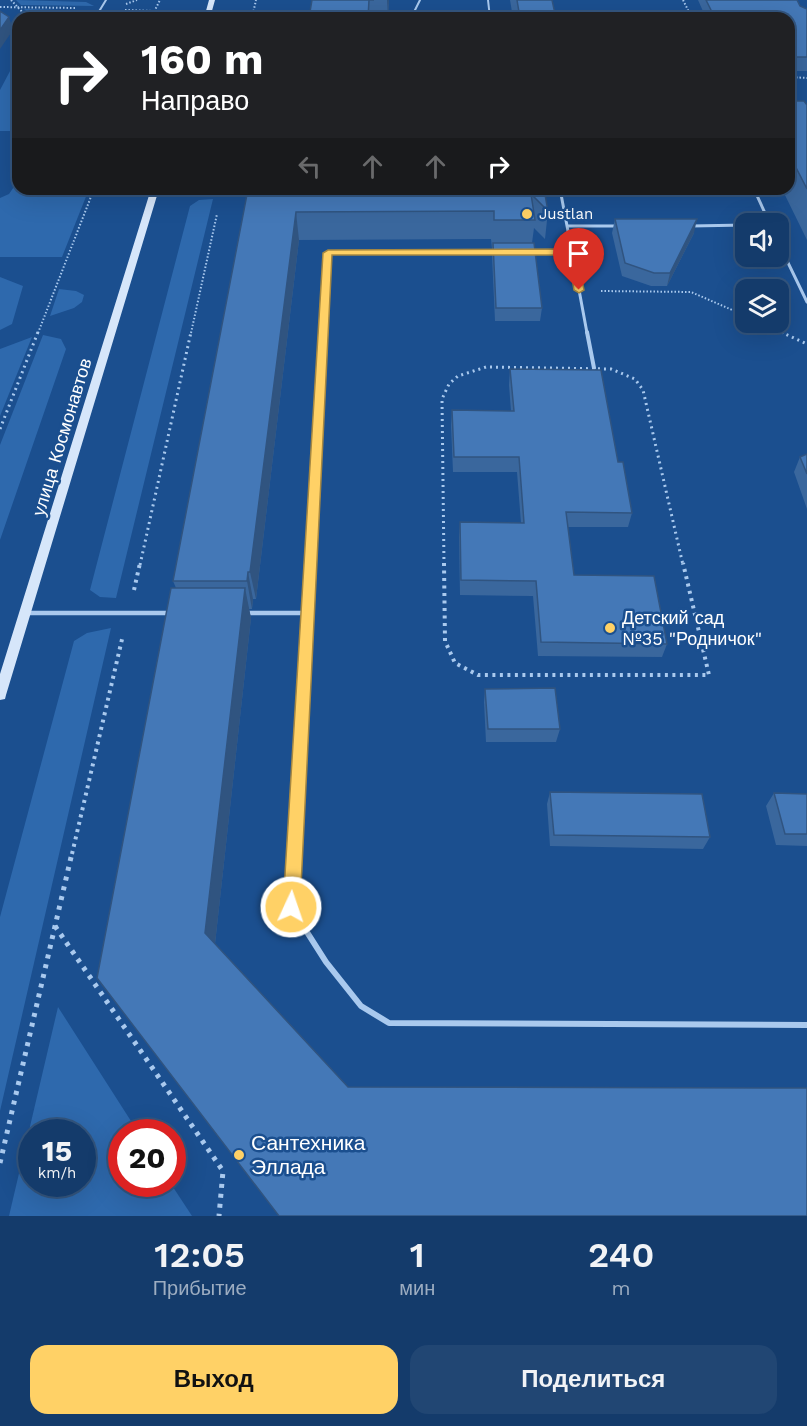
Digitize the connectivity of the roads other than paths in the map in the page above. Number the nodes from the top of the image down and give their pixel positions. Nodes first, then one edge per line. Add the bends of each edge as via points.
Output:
1 (153, 195) edge
2 (561, 195) edge
3 (757, 195) edge
4 (765, 213) edge
5 (735, 225) edge
6 (567, 226) junction
7 (627, 226) edge
8 (686, 226) edge
9 (502, 252) edge
10 (526, 252) edge
11 (572, 252) junction
12 (789, 265) edge
13 (807, 303) edge
14 (594, 368) edge
15 (177, 612) edge
16 (25, 613) junction
17 (236, 613) edge
18 (308, 613) junction
19 (0, 695) edge
20 (807, 1025) edge

1 - 16 main road, улица Космонавтов
2 - 6 lane
3 - 4 lane
5 - 8 lane
6 - 7 lane
6 - 11 lane
9 - 18 lane via 328,253
10 - 11 lane
11 - 14 lane
12 - 13 lane
15 - 16 lane
16 - 19 main road, улица Космонавтов
17 - 18 lane
18 - 20 lane via 291,907 326,962 361,1006 389,1023

